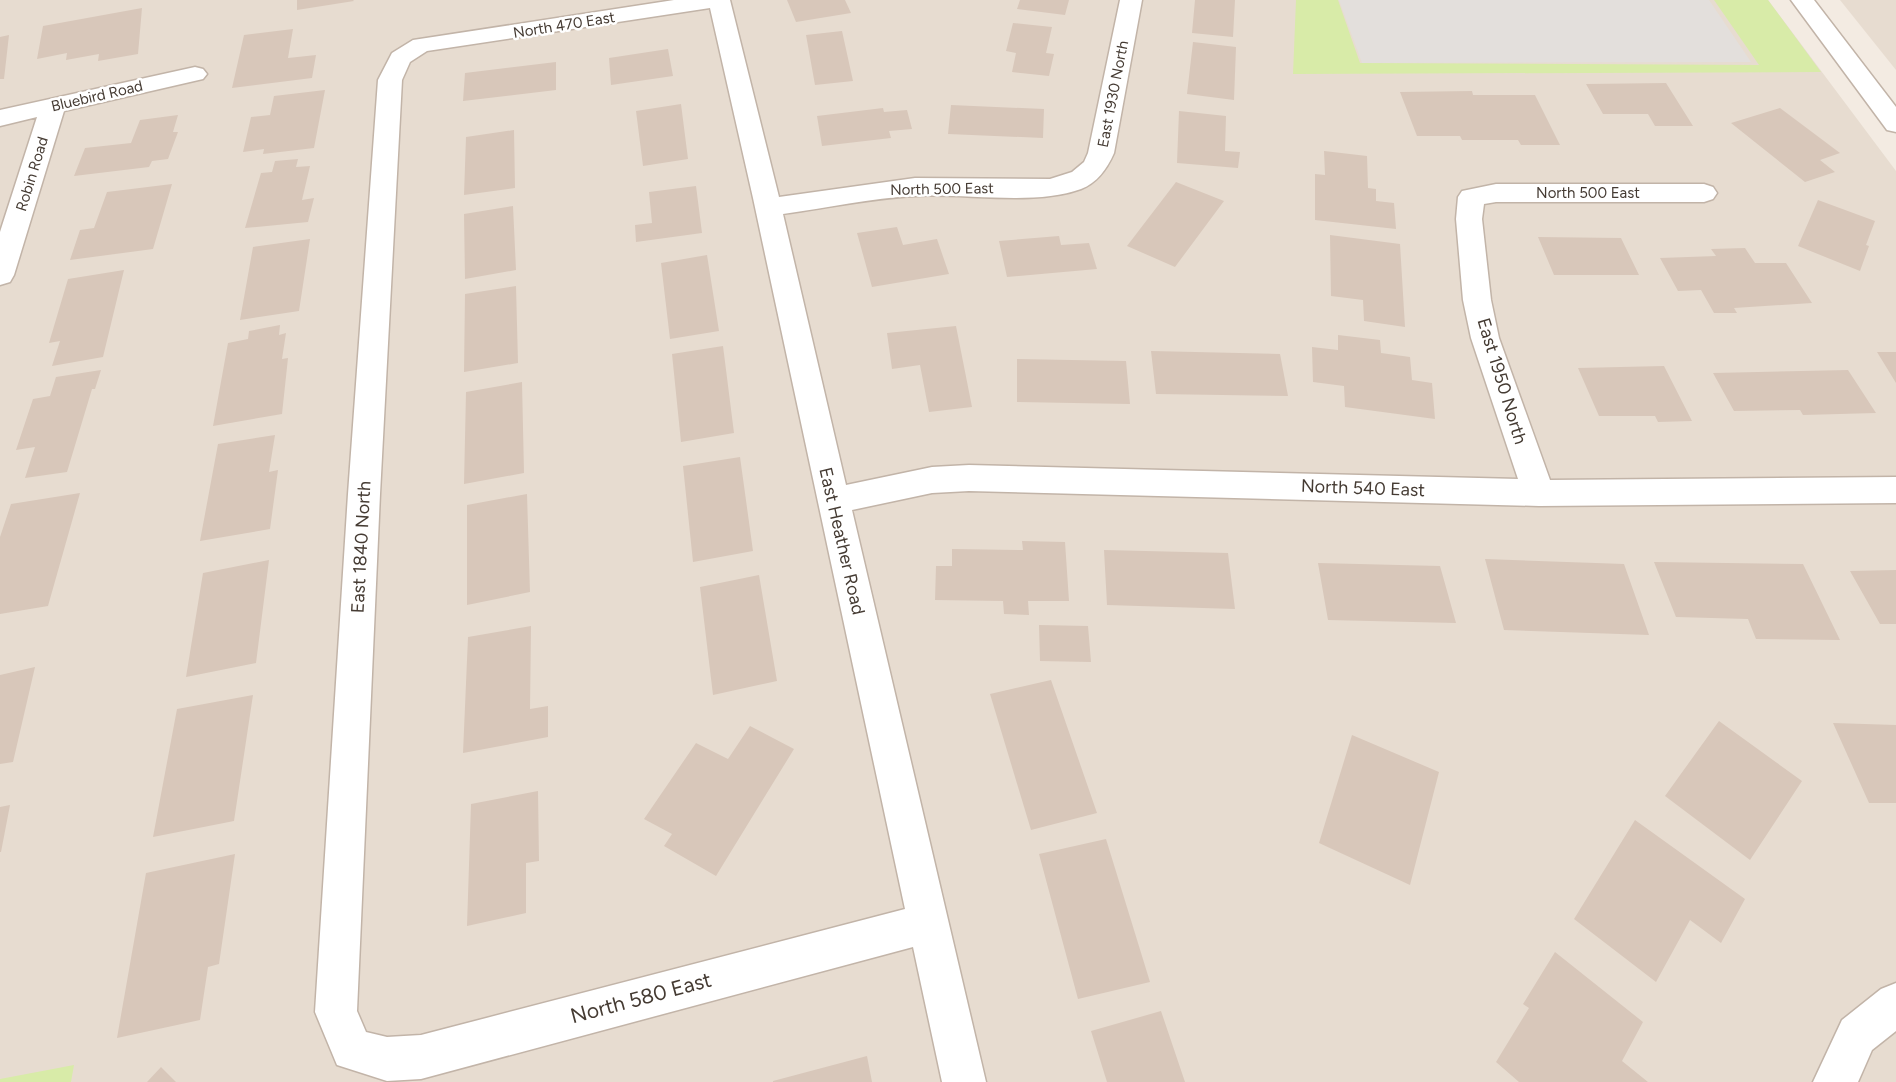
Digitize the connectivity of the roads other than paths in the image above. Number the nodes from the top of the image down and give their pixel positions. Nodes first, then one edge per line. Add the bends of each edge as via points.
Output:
1 (718, 0) edge
2 (1131, 0) edge
3 (1802, 0) edge
4 (412, 48) joint
5 (195, 74) dead end
6 (53, 106) junction
7 (0, 118) edge
8 (1896, 124) edge
9 (1080, 180) joint
10 (1704, 193) dead end
11 (1471, 197) joint
12 (768, 207) junction
13 (0, 276) edge
14 (1896, 490) edge
15 (1539, 493) junction
16 (833, 501) junction
17 (928, 923) junction
18 (1896, 1004) edge
19 (352, 1050) joint
20 (964, 1082) edge
21 (1835, 1082) edge

1 - 4 street, North 470 East
1 - 12 street, East Heather Road
2 - 9 street, East 1930 North via 1101,153 1095,168
3 - 8 street
4 - 19 street, East 1840 North via 400,58 390,80 370,386 336,1012
5 - 6 street, Bluebird Road
6 - 7 street, Bluebird Road
6 - 13 street, Robin Road
9 - 12 street, North 500 East via 1050,188 915,187
10 - 11 street, North 500 East via 1496,193
11 - 15 street, East 1950 North via 1469,219 1485,338
12 - 16 street, East Heather Road
14 - 15 street, North 540 East
15 - 16 street, North 540 East via 969,478 932,480
16 - 17 street, East Heather Road
17 - 19 street, North 580 East via 421,1057 387,1059
17 - 20 street, East Heather Road
18 - 21 street via 1857,1035

